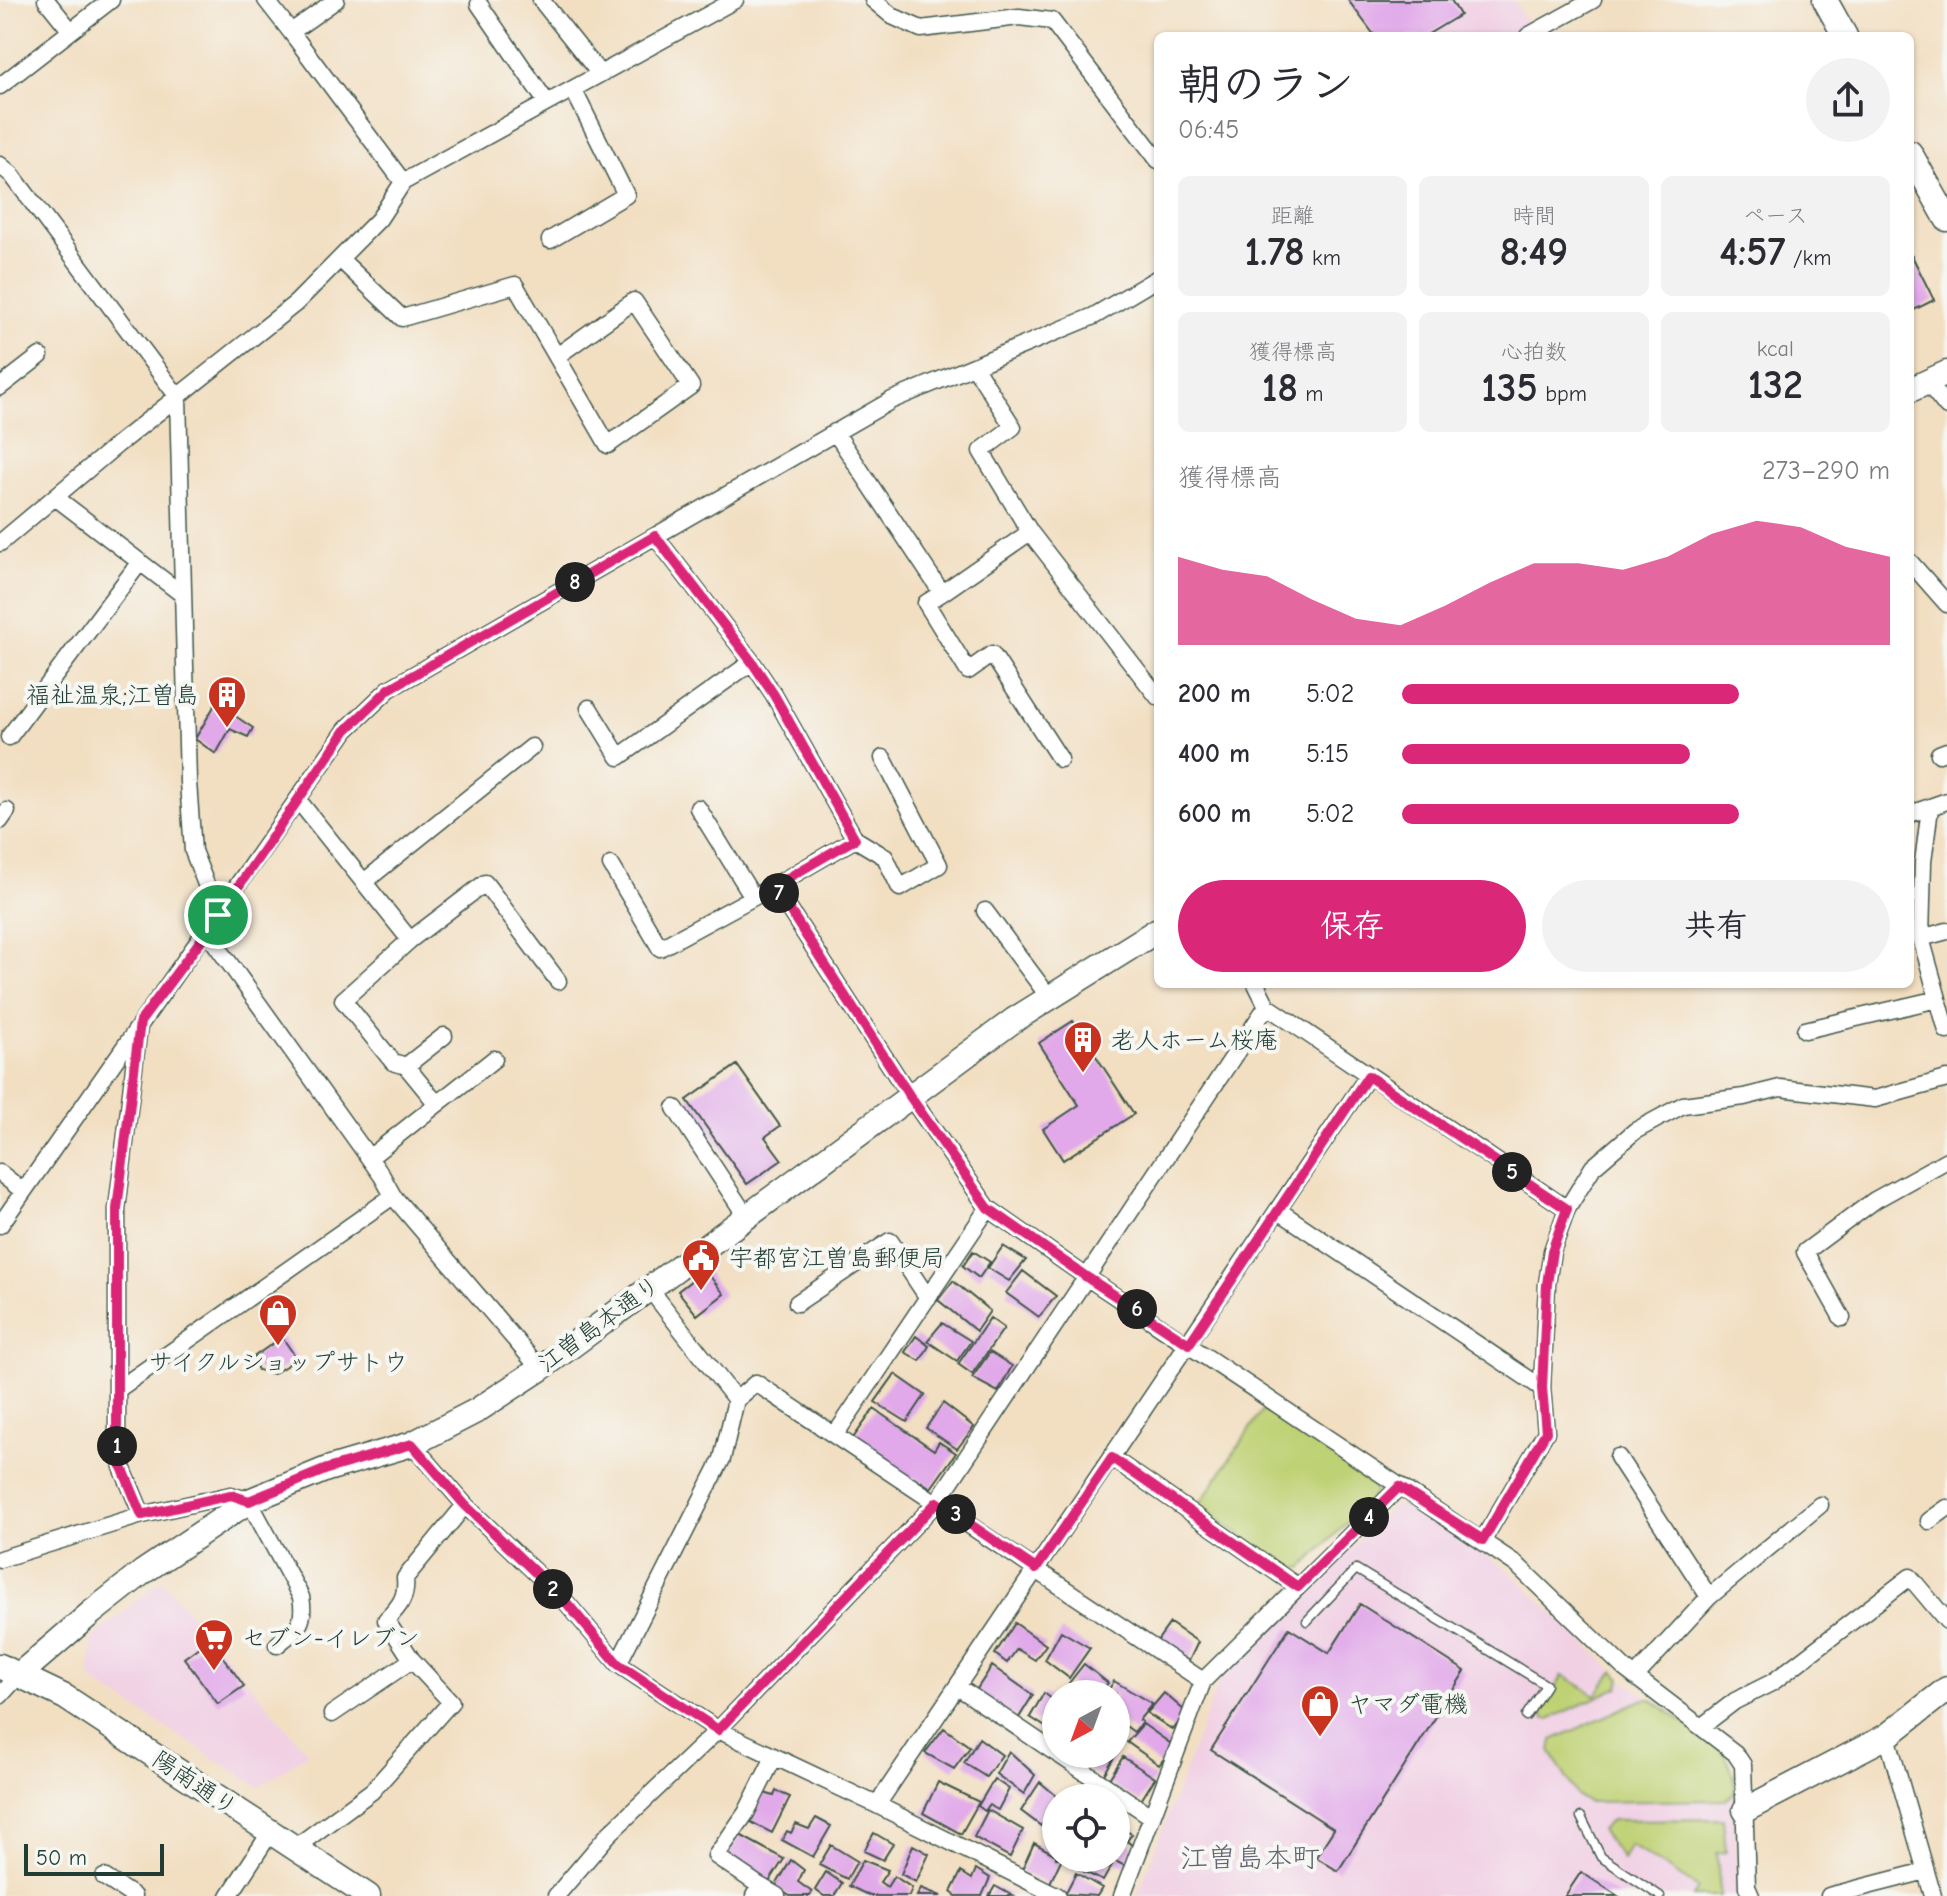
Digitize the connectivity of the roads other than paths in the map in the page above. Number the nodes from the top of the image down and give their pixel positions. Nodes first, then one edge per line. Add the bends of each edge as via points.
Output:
1 (46, 0) edge
2 (111, 0) edge
3 (266, 0) edge
4 (336, 0) edge
5 (541, 0) edge
6 (735, 0) edge
7 (873, 0) edge
8 (1593, 0) edge
9 (1825, 0) edge
10 (479, 4) dead end
11 (71, 31) junction
12 (291, 32) junction
13 (1538, 32) edge
14 (1843, 32) edge
15 (600, 74) junction
16 (0, 86) edge
17 (573, 89) junction
18 (547, 103) junction
19 (1154, 155) edge
20 (1914, 160) edge
21 (0, 165) edge
22 (403, 182) junction
23 (1947, 219) edge
24 (550, 240) dead end
25 (340, 259) junction
26 (1154, 284) edge
27 (40, 356) dead end
28 (557, 356) junction
29 (974, 366) junction
30 (1928, 382) edge
31 (0, 387) edge
32 (178, 397) junction
33 (1947, 407) edge
34 (835, 432) junction
35 (55, 497) junction
36 (1030, 532) junction
37 (655, 536) junction
38 (0, 543) edge
39 (140, 562) junction
40 (1914, 567) edge
41 (942, 593) junction
42 (183, 595) junction
43 (1947, 604) edge
44 (752, 662) junction
45 (1154, 692) edge
46 (589, 708) dead end
47 (9, 737) dead end
48 (532, 747) dead end
49 (883, 758) dead end
50 (1060, 759) dead end
51 (298, 800) junction
52 (1947, 801) edge
53 (698, 808) dead end
54 (1930, 808) junction
55 (1914, 813) edge
56 (855, 839) junction
57 (611, 865) dead end
58 (364, 882) junction
59 (774, 886) junction
60 (753, 897) junction
61 (985, 911) dead end
62 (218, 915) junction
63 (1947, 931) edge
64 (207, 932) junction
65 (1154, 932) edge
66 (1921, 938) junction
67 (410, 940) junction
68 (558, 981) dead end
69 (1258, 988) edge
70 (1049, 997) junction
71 (1938, 999) junction
72 (1267, 1006) junction
73 (140, 1022) junction
74 (1805, 1030) dead end
75 (1947, 1031) edge
76 (444, 1036) dead end
77 (494, 1059) dead end
78 (406, 1066) junction
79 (1368, 1076) junction
80 (1947, 1079) edge
81 (909, 1095) junction
82 (437, 1104) junction
83 (675, 1108) dead end
84 (369, 1158) junction
85 (1947, 1160) edge
86 (0, 1173) edge
87 (23, 1191) junction
88 (393, 1196) junction
89 (988, 1208) junction
90 (1567, 1209) junction
91 (1279, 1211) junction
92 (746, 1216) junction
93 (0, 1225) edge
94 (1088, 1278) junction
95 (649, 1288) junction
96 (928, 1298) junction
97 (797, 1303) dead end
98 (1842, 1318) dead end
99 (1189, 1344) junction
100 (540, 1369) junction
101 (1542, 1388) junction
102 (117, 1390) junction
103 (736, 1400) junction
104 (835, 1435) junction
105 (412, 1444) junction
106 (1618, 1457) dead end
107 (1112, 1458) junction
108 (1399, 1487) junction
109 (249, 1501) junction
110 (937, 1502) junction
111 (465, 1505) junction
112 (1820, 1505) dead end
113 (1947, 1508) edge
114 (142, 1515) junction
115 (1929, 1521) dead end
116 (1483, 1540) junction
117 (0, 1559) edge
118 (1036, 1569) junction
119 (1298, 1587) junction
120 (1709, 1597) junction
121 (1944, 1611) edge
122 (1307, 1621) dead end
123 (277, 1645) dead end
124 (0, 1652) edge
125 (412, 1660) junction
126 (618, 1664) junction
127 (10, 1670) edge
128 (1635, 1677) junction
129 (1203, 1681) junction
130 (958, 1687) junction
131 (1947, 1689) edge
132 (0, 1696) edge
133 (332, 1714) dead end
134 (1526, 1716) dead end
135 (1701, 1727) junction
136 (718, 1730) junction
137 (1887, 1736) junction
138 (1042, 1744) edge
139 (774, 1757) junction
140 (1078, 1768) edge
141 (877, 1805) junction
142 (1745, 1810) junction
143 (1152, 1817) junction
144 (1581, 1817) dead end
145 (270, 1833) junction
146 (293, 1849) junction
147 (1926, 1871) junction
148 (104, 1877) dead end
149 (757, 1891) edge
150 (133, 1896) edge
151 (229, 1896) edge
152 (368, 1896) edge
153 (556, 1896) edge
154 (777, 1896) edge
155 (1058, 1896) edge
156 (1122, 1896) edge
157 (1660, 1896) edge
158 (1751, 1896) edge
159 (1829, 1896) edge
160 (1933, 1896) edge

1 - 11 street
2 - 11 street
3 - 12 street
4 - 12 street
5 - 15 street
6 - 15 street
7 - 19 street via 921,29 1019,17 1052,21
8 - 13 street
9 - 14 street
10 - 18 street
11 - 16 street
12 - 22 street
15 - 17 street
17 - 18 street
17 - 24 street via 626,195
18 - 22 street
20 - 23 street
21 - 32 street
22 - 25 street via 379,219
25 - 28 street via 402,318 515,285
25 - 32 street via 296,303
26 - 29 street via 1094,316
27 - 31 street
28 - 28 street via 608,445 691,386 634,301
29 - 34 street via 892,400
29 - 36 street via 1013,427 981,451
30 - 33 street
32 - 35 street
32 - 42 street
34 - 37 street
34 - 41 street
35 - 38 street
35 - 39 street
36 - 41 street
36 - 45 street
37 - 44 street
37 - 51 street via 389,689 346,730
39 - 42 street
39 - 47 street
40 - 43 street
41 - 50 street via 926,603 968,671 992,654
42 - 62 street via 193,851
44 - 46 street via 619,757
44 - 56 street
48 - 58 street
49 - 56 street via 939,865 900,888 885,857
51 - 58 street
51 - 62 street
52 - 54 street
53 - 60 street
54 - 55 street
54 - 66 street
56 - 59 street
57 - 60 street via 660,948
58 - 67 street
59 - 60 street
59 - 81 street
61 - 70 street
62 - 64 street
63 - 66 street
64 - 73 street
64 - 84 street
65 - 70 street, 江曽島本通り
66 - 71 street
67 - 68 street via 485,883
67 - 78 street via 343,1000 393,1062
69 - 72 street
70 - 81 street, 江曽島本通り
71 - 74 street
71 - 75 street
72 - 79 street
72 - 94 street
73 - 87 street
73 - 102 street via 117,1209
76 - 78 street
77 - 82 street
78 - 82 street
79 - 90 street
79 - 91 street
80 - 90 street via 1875,1099 1780,1088 1683,1105 1635,1131 1593,1167
81 - 89 street
81 - 92 street, 江曽島本通り
82 - 84 street
83 - 92 street
84 - 88 street
85 - 98 street via 1875,1200 1805,1252
86 - 87 street
87 - 93 street
88 - 100 street
88 - 102 street
89 - 94 street
89 - 96 street
90 - 101 street via 1547,1284
91 - 99 street
91 - 101 street
92 - 95 street, 江曽島本通り
94 - 99 street
94 - 110 street
95 - 100 street, 江曽島本通り
95 - 103 street
96 - 97 street via 890,1241
96 - 104 street
99 - 107 street
99 - 108 street
100 - 105 street, 江曽島本通り
101 - 116 street via 1546,1432
102 - 114 street via 122,1467
103 - 104 street via 756,1383
103 - 126 street via 722,1459
104 - 110 street
105 - 109 street, 江曽島本通り via 327,1469
105 - 111 street
106 - 120 street
107 - 118 street
107 - 119 street
108 - 116 street
108 - 119 street
109 - 114 street via 231,1495
109 - 123 street via 301,1597 301,1625
109 - 127 street, 江曽島本通り
110 - 118 street
110 - 136 street
111 - 125 street via 405,1578 400,1607 386,1620
111 - 126 street via 566,1602
112 - 120 street
113 - 115 street
114 - 117 street
116 - 128 street via 1516,1564
118 - 129 street
118 - 130 street
119 - 129 street
120 - 128 street
121 - 135 street via 1910,1577 1773,1682 1735,1701
122 - 134 lane via 1356,1569 1546,1685
124 - 127 street
125 - 133 street
125 - 146 street via 451,1702 372,1791
126 - 136 street
127 - 132 street
127 - 145 street, 陽南通り via 76,1704
128 - 135 street
129 - 143 street
130 - 138 street
130 - 141 street
131 - 137 street
135 - 142 street via 1743,1765
136 - 139 street
136 - 153 street via 608,1835
137 - 142 street
137 - 147 street
139 - 141 street
139 - 149 street via 746,1813 716,1856
140 - 143 street
141 - 155 street
142 - 158 street
143 - 156 street
144 - 157 lane via 1601,1857
145 - 146 street, 陽南通り
145 - 151 street
146 - 152 street, 陽南通り
147 - 159 street
147 - 160 street
148 - 150 street
149 - 154 street

